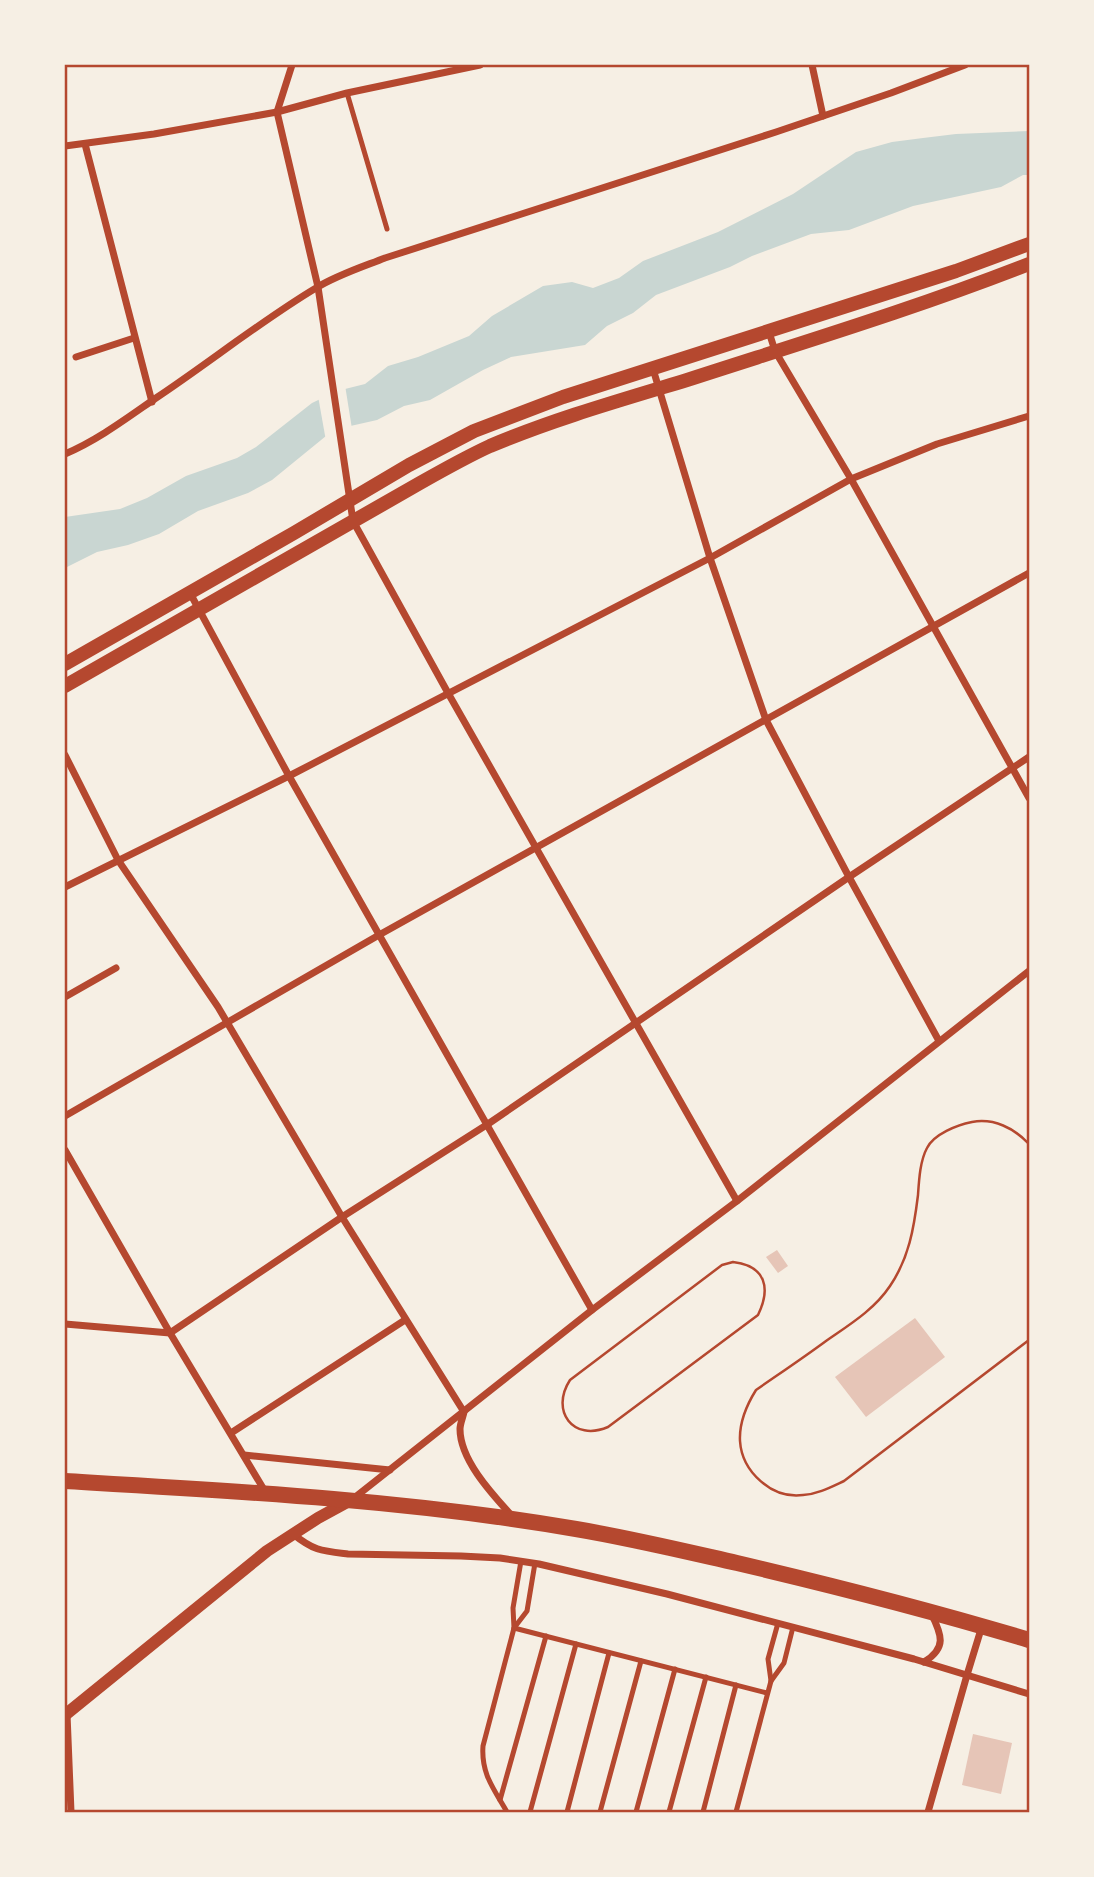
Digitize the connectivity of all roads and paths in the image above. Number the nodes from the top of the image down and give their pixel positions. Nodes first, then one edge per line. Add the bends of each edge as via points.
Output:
1 (292, 65) edge
2 (480, 65) edge
3 (812, 65) edge
4 (965, 65) edge
5 (347, 93) junction
6 (276, 112) junction
7 (823, 116) junction
8 (85, 144) junction
9 (65, 146) edge
10 (387, 229) dead end
11 (1029, 244) edge
12 (1029, 264) edge
13 (318, 287) junction
14 (769, 331) junction
15 (134, 338) junction
16 (775, 351) junction
17 (76, 357) dead end
18 (653, 368) junction
19 (660, 388) junction
20 (152, 402) junction
21 (1029, 416) edge
22 (65, 454) edge
23 (851, 479) junction
24 (349, 501) junction
25 (353, 521) junction
26 (710, 558) junction
27 (1029, 573) edge
28 (190, 593) junction
29 (198, 609) junction
30 (932, 627) junction
31 (65, 664) edge
32 (65, 686) edge
33 (448, 694) junction
34 (766, 720) junction
35 (65, 755) edge
36 (1029, 757) edge
37 (1012, 769) junction
38 (289, 776) junction
39 (1029, 798) edge
40 (537, 847) junction
41 (118, 860) junction
42 (849, 877) junction
43 (65, 887) edge
44 (379, 935) junction
45 (116, 968) dead end
46 (1029, 971) edge
47 (65, 997) edge
48 (227, 1023) junction
49 (637, 1023) junction
50 (939, 1041) junction
51 (65, 1116) edge
52 (488, 1124) junction
53 (1029, 1144) edge
54 (65, 1150) edge
55 (737, 1201) junction
56 (342, 1217) junction
57 (721, 1266) joint
58 (592, 1310) junction
59 (405, 1320) junction
60 (65, 1324) edge
61 (170, 1333) junction
62 (1029, 1340) edge
63 (464, 1412) junction
64 (231, 1433) junction
65 (244, 1455) junction
66 (391, 1470) junction
67 (65, 1481) edge
68 (266, 1493) junction
69 (352, 1500) junction
70 (514, 1519) junction
71 (293, 1534) junction
72 (521, 1561) junction
73 (535, 1563) junction
74 (931, 1611) junction
75 (778, 1623) junction
76 (982, 1626) junction
77 (793, 1627) junction
78 (514, 1628) junction
79 (546, 1636) junction
80 (1029, 1640) edge
81 (576, 1644) junction
82 (610, 1653) junction
83 (641, 1661) junction
84 (923, 1662) junction
85 (675, 1669) junction
86 (967, 1675) junction
87 (706, 1677) junction
88 (771, 1681) junction
89 (736, 1685) junction
90 (767, 1693) junction
91 (1029, 1694) edge
92 (66, 1714) edge
93 (500, 1800) junction
94 (71, 1812) edge
95 (507, 1812) edge
96 (530, 1812) edge
97 (567, 1812) edge
98 (600, 1812) edge
99 (636, 1812) edge
100 (669, 1812) edge
101 (703, 1812) edge
102 (736, 1812) edge
103 (928, 1812) edge

1 - 6 street
2 - 5 street
3 - 7 street
4 - 7 street
5 - 6 street
5 - 10 lane
6 - 8 street
6 - 13 street
7 - 13 street via 385,258
8 - 9 street
8 - 15 street
11 - 14 main road
12 - 16 main road
13 - 20 street
13 - 24 street
14 - 16 street
14 - 18 main road
15 - 17 street
15 - 20 street
16 - 19 main road
16 - 23 street
18 - 19 street
18 - 24 main road via 474,431
19 - 25 main road via 488,447
19 - 26 street
20 - 22 street
21 - 23 street via 937,444
23 - 26 street
23 - 30 street
24 - 25 street
24 - 28 main road
25 - 29 main road
25 - 33 street
26 - 33 street
26 - 34 street
27 - 30 street
28 - 29 street
28 - 31 main road
29 - 32 main road
29 - 38 street
30 - 34 street
30 - 37 street
33 - 38 street
33 - 40 street
34 - 40 street
34 - 42 street
35 - 41 street
36 - 37 street
37 - 39 street
37 - 42 street
38 - 41 street
38 - 44 street
40 - 44 street
40 - 49 street
41 - 43 street
41 - 48 street
42 - 49 street
42 - 50 street
44 - 48 street
44 - 52 street
45 - 47 street
46 - 50 street
48 - 51 street
48 - 56 street
49 - 52 street
49 - 55 street
50 - 55 street
52 - 56 street
52 - 58 street
53 - 62 path via 1009,1127 976,1121 933,1138 922,1162 911,1243 903,1265 867,1312 756,1390 741,1422 743,1452 754,1474 772,1490 801,1496 826,1490
54 - 61 street
55 - 58 street
56 - 59 street
56 - 61 street
57 - 57 path via 570,1380 562,1401 569,1422 587,1432 608,1427 758,1315 766,1294 759,1274 744,1264
58 - 63 street
59 - 63 street
59 - 64 street
60 - 61 street
61 - 64 street
63 - 66 street
63 - 70 street via 460,1430 465,1451 477,1475
64 - 65 street
65 - 66 street
65 - 68 street
66 - 69 street
67 - 68 main road
68 - 69 main road
69 - 70 main road
69 - 71 street
70 - 74 main road via 637,1540
71 - 72 street via 310,1548 324,1552
71 - 92 street
72 - 73 street
72 - 78 lane
73 - 75 street
73 - 78 lane via 527,1611
74 - 76 main road
74 - 84 street via 939,1648
75 - 77 street
75 - 88 lane via 768,1659
76 - 80 main road
76 - 86 street
77 - 84 street
77 - 88 lane via 784,1663
78 - 79 lane
78 - 93 lane via 483,1746 485,1775
79 - 81 lane
79 - 93 lane
81 - 82 lane
81 - 96 lane
82 - 83 lane
82 - 97 lane
83 - 85 lane
83 - 98 lane
84 - 86 street
85 - 87 lane
85 - 99 lane
86 - 91 street
86 - 103 street
87 - 89 lane
87 - 100 lane
88 - 90 lane
89 - 90 lane
89 - 101 lane
90 - 102 lane
92 - 94 street
93 - 95 lane

